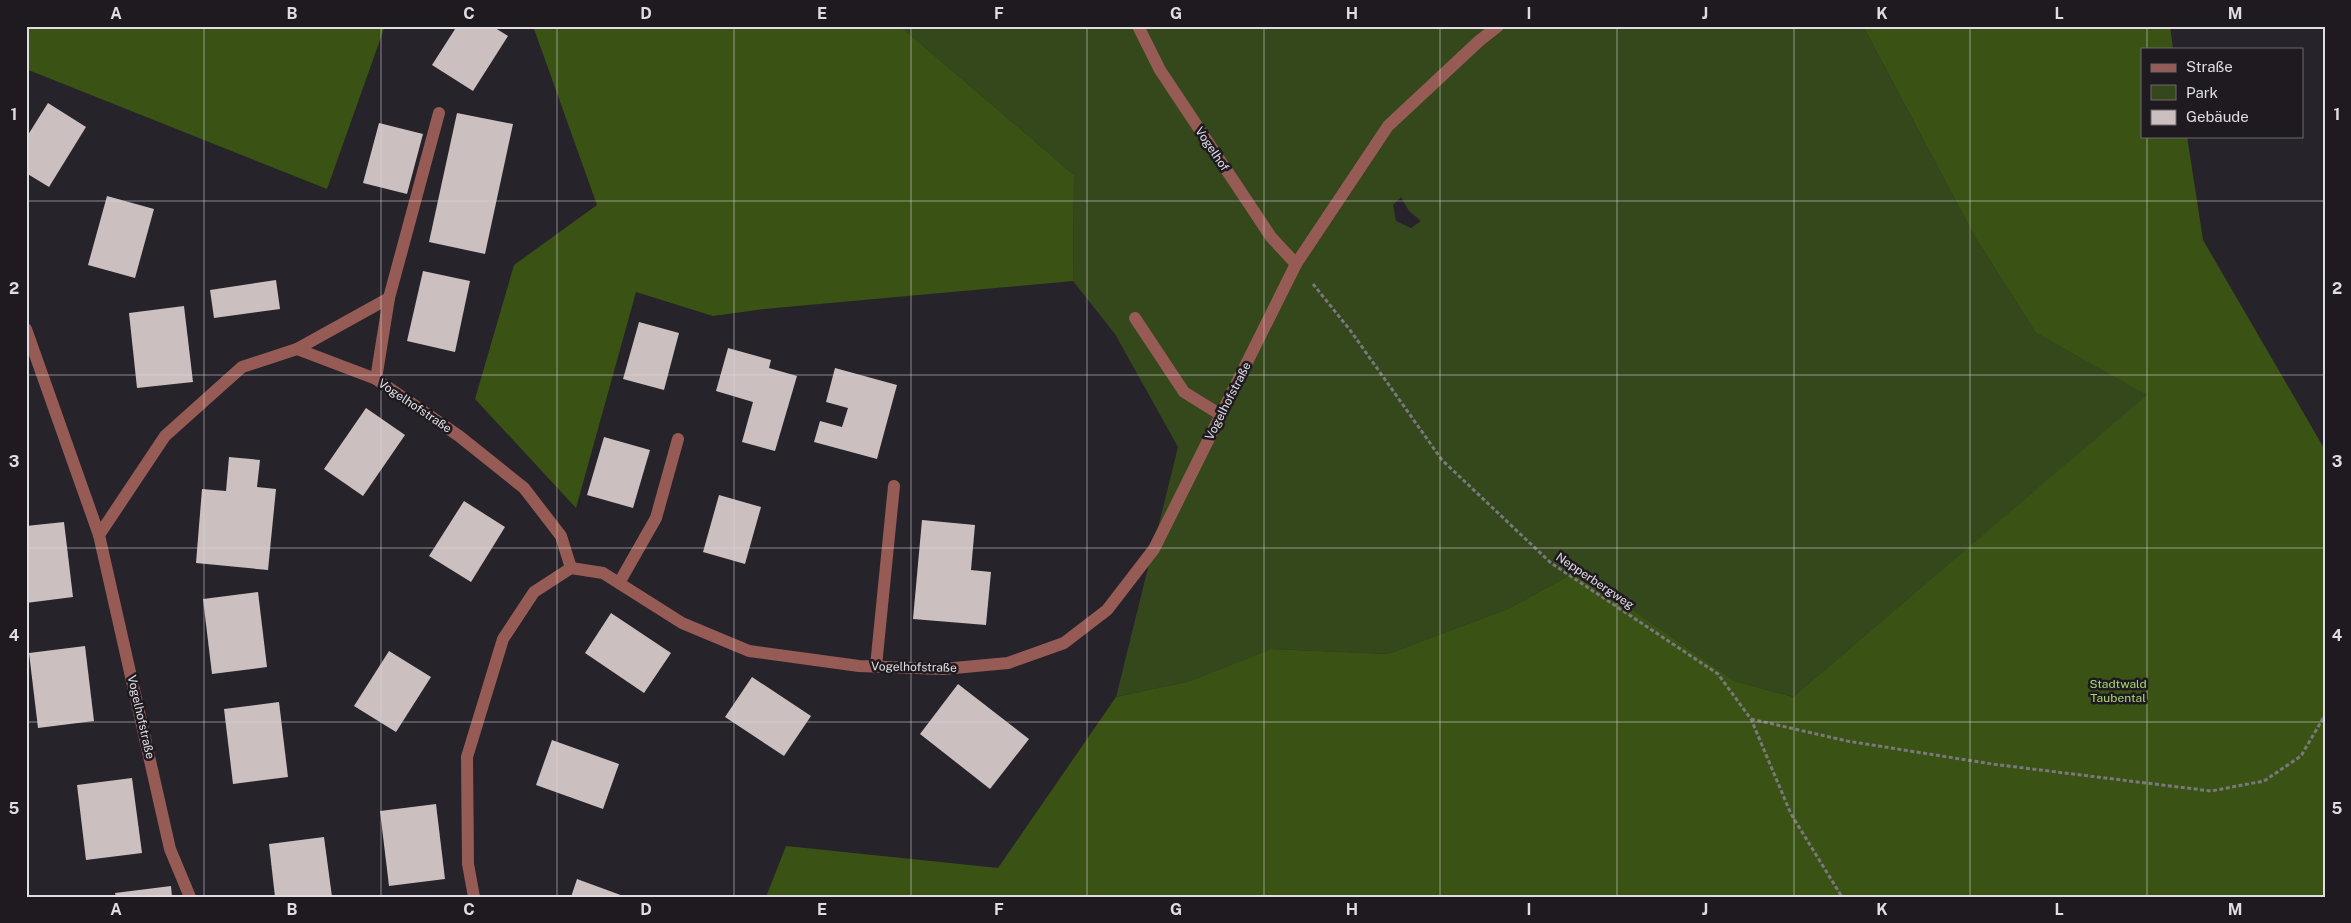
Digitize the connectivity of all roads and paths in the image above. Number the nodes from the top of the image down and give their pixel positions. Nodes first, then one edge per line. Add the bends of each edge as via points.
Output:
1 (1138, 26) edge
2 (1498, 26) edge
3 (439, 113) dead end
4 (1296, 264) junction
5 (389, 298) junction
6 (1135, 318) dead end
7 (26, 328) edge
8 (297, 349) junction
9 (376, 379) junction
10 (1221, 415) junction
11 (678, 439) dead end
12 (894, 486) dead end
13 (99, 535) junction
14 (571, 568) junction
15 (619, 583) junction
16 (876, 666) junction
17 (2325, 715) edge
18 (1751, 719) junction
19 (190, 897) edge
20 (474, 897) edge
21 (1842, 897) edge

1 - 4 street, Vogelhof via 1160,70 1271,237
2 - 4 street, Vogelhofstraße via 1388,126
3 - 5 street
4 - 10 street, Vogelhofstraße
4 - 18 path, Nepperbergweg via 1350,330 1442,460 1551,564 1718,674
5 - 8 street
5 - 9 street
6 - 10 street via 1184,392
7 - 13 street, Vogelhofstraße
8 - 9 street, Vogelhofstraße
8 - 13 street via 242,368 165,436
9 - 14 street, Vogelhofstraße via 459,436 524,488 561,536
10 - 16 street, Vogelhofstraße via 1154,549 1107,610 1064,643 1008,663 943,669
11 - 15 street via 656,518
12 - 16 street
13 - 19 street, Vogelhofstraße via 170,849
14 - 15 street, Vogelhofstraße via 603,573
14 - 20 street via 534,592 503,639 467,757 468,864
15 - 16 street, Vogelhofstraße via 682,623 749,651
17 - 18 path via 2301,756 2264,781 2211,792 1992,764 1847,741
18 - 21 path, Nepperbergweg via 1790,814

